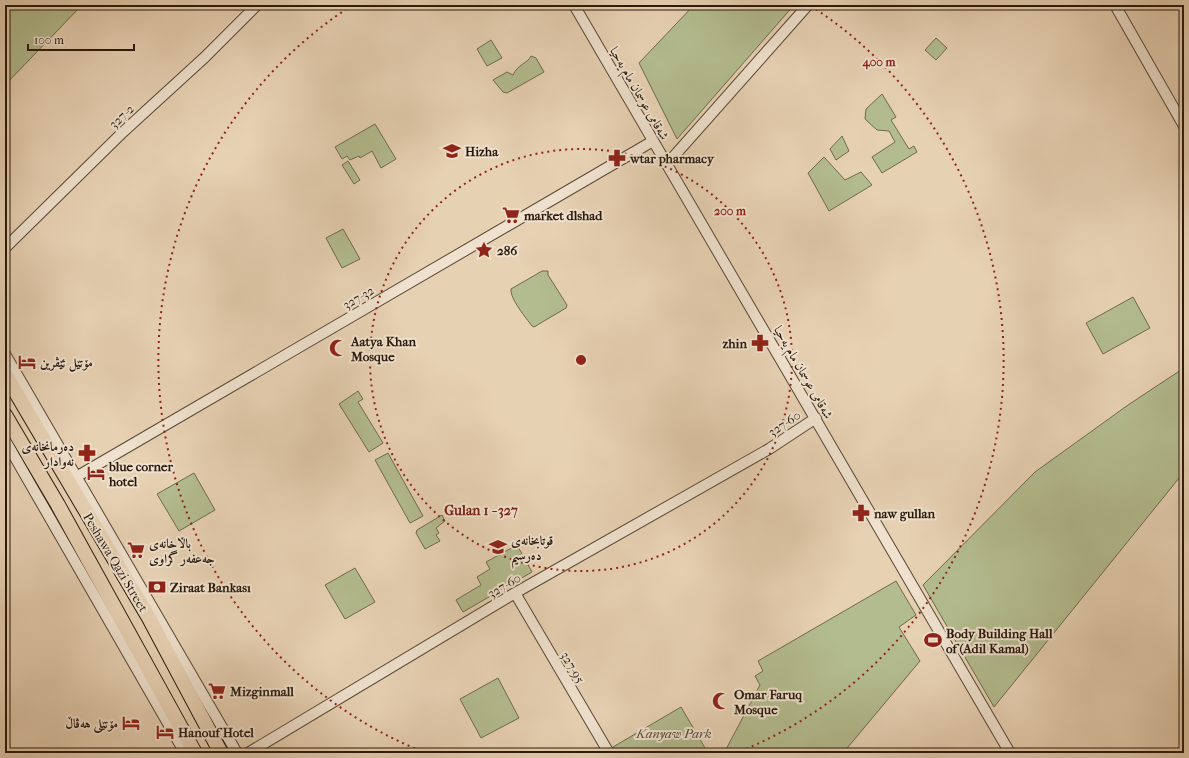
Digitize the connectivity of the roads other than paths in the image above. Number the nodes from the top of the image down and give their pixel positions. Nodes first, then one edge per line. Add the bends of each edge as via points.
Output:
1 (257, 5) edge
2 (574, 5) edge
3 (808, 5) edge
4 (1115, 5) edge
5 (1184, 126) edge
6 (653, 141) junction
7 (667, 164) junction
8 (5, 248) edge
9 (5, 354) edge
10 (5, 374) edge
11 (20, 399) junction
12 (36, 406) junction
13 (5, 416) edge
14 (816, 418) junction
15 (5, 440) edge
16 (76, 477) junction
17 (104, 526) junction
18 (102, 540) junction
19 (516, 593) junction
20 (167, 642) junction
21 (140, 664) junction
22 (192, 751) edge
23 (222, 753) edge
24 (237, 753) edge
25 (248, 753) edge
26 (609, 753) edge
27 (1010, 753) edge

1 - 8 street, 327-2
2 - 6 street, شەقامی عوسمان مام یەحیا
3 - 7 street
4 - 5 street
6 - 7 street, شەقامی عوسمان مام یەحیا
6 - 16 street, 327-32
7 - 14 street, شەقامی عوسمان مام یەحیا
9 - 12 street
10 - 11 highway, Peshawa Qazi Street
11 - 12 highway
11 - 18 highway, Peshawa Qazi Street
12 - 16 street
13 - 21 highway, Peshawa Qazi Street via 58,505
14 - 19 street, 327-60 via 769,449
14 - 27 street, شەقامی عوسمان مام یەحیا
15 - 21 street
16 - 17 street
17 - 18 highway
17 - 20 street
18 - 20 highway, Peshawa Qazi Street
19 - 25 street, 327-60
19 - 26 street, 327-95
20 - 23 highway, Peshawa Qazi Street
20 - 24 street
21 - 22 highway, Peshawa Qazi Street
21 - 22 street via 172,731

